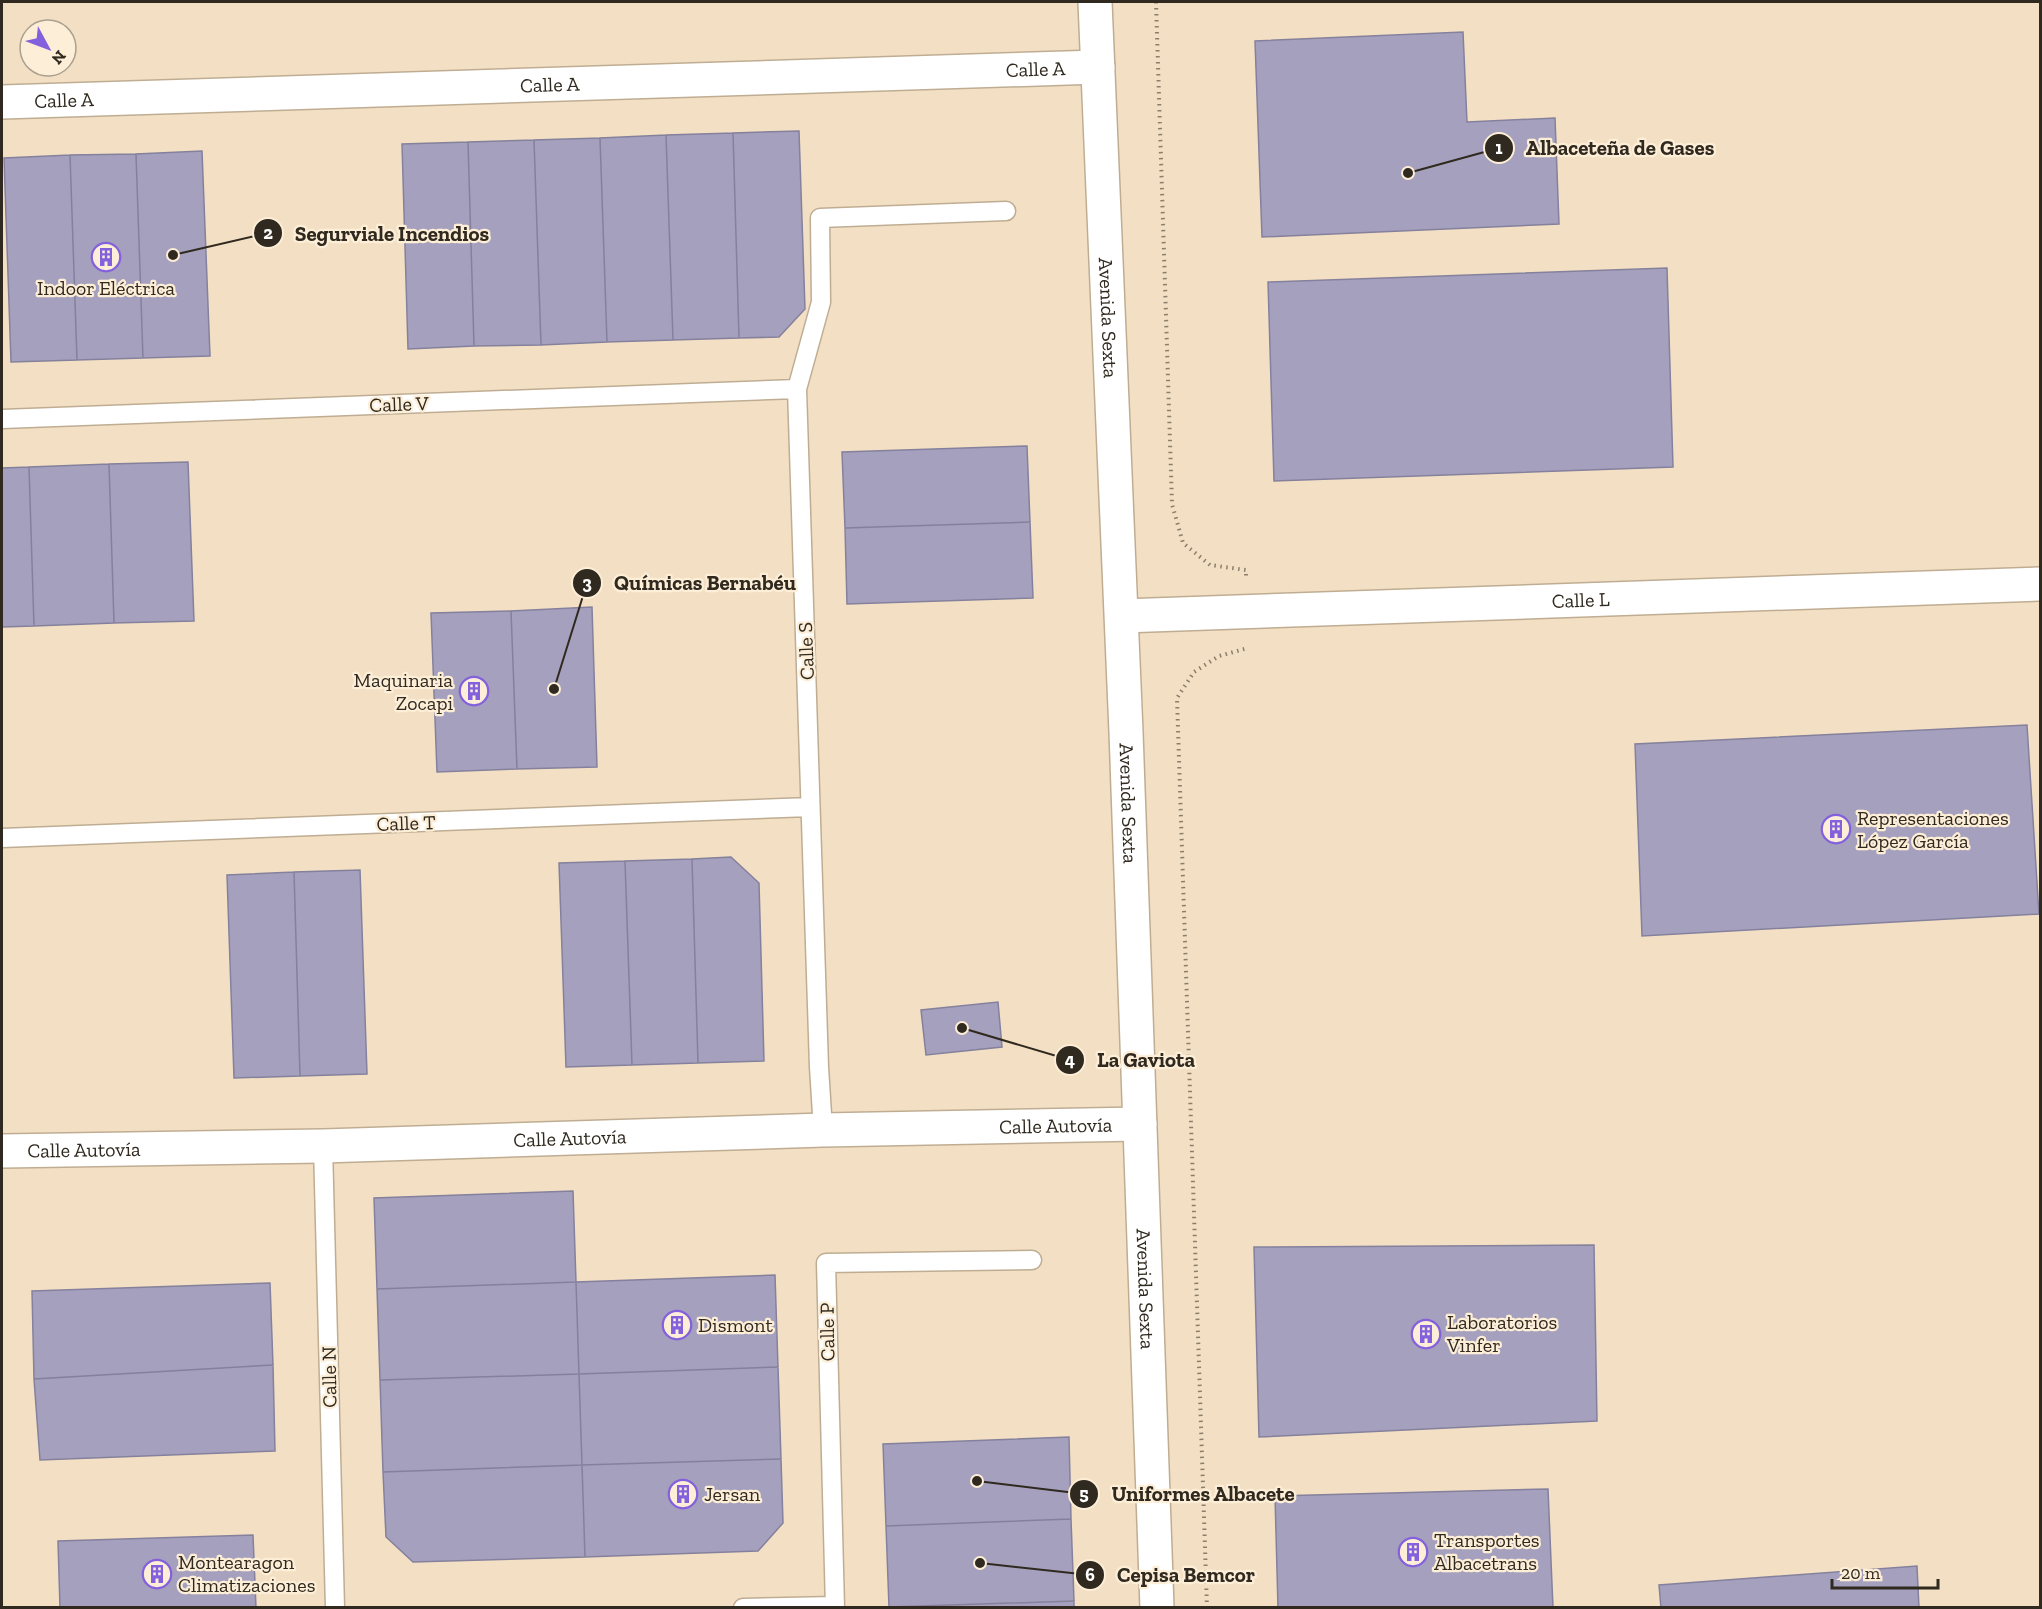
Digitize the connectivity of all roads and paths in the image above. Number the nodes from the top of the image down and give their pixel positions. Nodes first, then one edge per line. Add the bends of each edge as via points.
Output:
1 (1095, 2) edge
2 (1156, 2) edge
3 (1098, 67) junction
4 (2, 102) edge
5 (1006, 211) dead end
6 (797, 389) junction
7 (2, 419) edge
8 (2040, 584) edge
9 (1247, 613) junction
10 (1122, 616) junction
11 (810, 807) junction
12 (2, 838) edge
13 (1140, 1124) junction
14 (823, 1130) junction
15 (323, 1146) junction
16 (2, 1150) edge
17 (1032, 1260) dead end
18 (835, 1606) edge
19 (335, 1608) edge
20 (743, 1608) edge
21 (1157, 1608) edge
22 (1206, 1608) edge

1 - 3 street, Avenida Sexta
2 - 9 path via 1172,504 1183,543 1210,565 1246,570
3 - 4 street, Calle A
3 - 10 street, Avenida Sexta
5 - 6 lane, Calle S via 820,218 821,302
6 - 7 lane, Calle V
6 - 11 lane, Calle S
8 - 9 street, Calle L
9 - 10 street, Calle L
9 - 22 path via 1248,649 1219,656 1194,672 1178,698
10 - 13 street, Avenida Sexta
11 - 12 lane, Calle T
11 - 14 lane, Calle S
13 - 14 street, Calle Autovía
13 - 21 street, Avenida Sexta
14 - 15 street, Calle Autovía
15 - 16 street, Calle Autovía
15 - 19 lane, Calle N
17 - 18 lane, Calle P via 826,1263
18 - 20 lane

